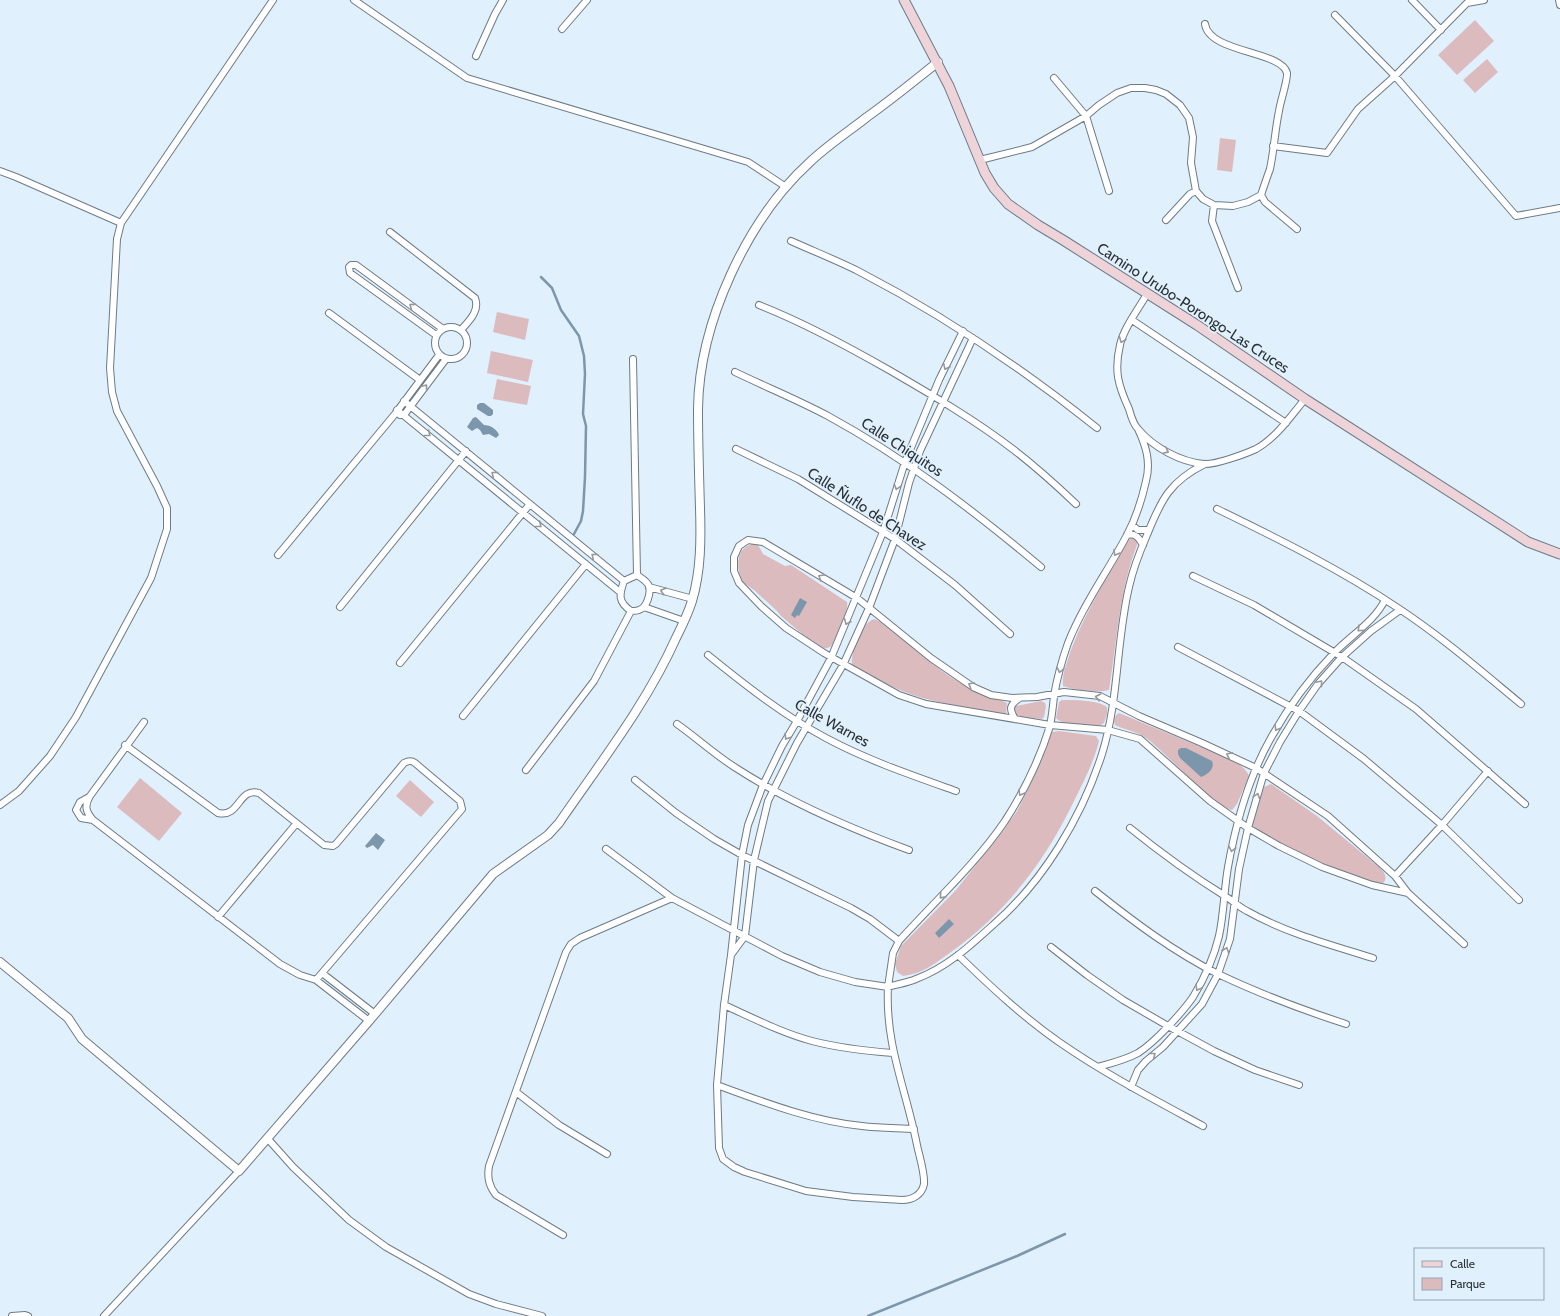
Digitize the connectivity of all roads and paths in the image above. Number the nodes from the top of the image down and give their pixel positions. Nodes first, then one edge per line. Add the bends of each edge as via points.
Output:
1 (273, 0) edge
2 (354, 0) edge
3 (503, 0) edge
4 (587, 0) edge
5 (904, 0) edge
6 (1412, 0) edge
7 (1484, 0) edge
8 (1559, 0) edge
9 (1560, 5) edge
10 (1335, 15) dead end
11 (1205, 24) dead end
12 (562, 29) dead end
13 (1440, 30) junction
14 (476, 56) dead end
15 (938, 62) junction
16 (1395, 76) junction
17 (1054, 78) dead end
18 (1086, 116) junction
19 (1273, 146) junction
20 (980, 160) junction
21 (0, 172) edge
22 (786, 187) junction
23 (1109, 191) dead end
24 (1196, 191) junction
25 (1261, 195) junction
26 (1214, 205) junction
27 (1560, 208) edge
28 (1166, 220) dead end
29 (121, 223) junction
30 (1297, 229) dead end
31 (390, 232) dead end
32 (791, 241) dead end
33 (1238, 288) dead end
34 (1147, 294) junction
35 (760, 306) dead end
36 (329, 313) dead end
37 (1132, 320) junction
38 (443, 329) junction
39 (461, 330) junction
40 (963, 331) junction
41 (436, 335) junction
42 (973, 338) junction
43 (439, 354) junction
44 (446, 359) junction
45 (633, 359) dead end
46 (735, 372) dead end
47 (420, 380) junction
48 (934, 395) junction
49 (1305, 399) junction
50 (404, 401) junction
51 (943, 402) junction
52 (410, 406) junction
53 (396, 412) junction
54 (404, 415) junction
55 (1286, 423) junction
56 (1096, 428) dead end
57 (1138, 428) junction
58 (736, 449) dead end
59 (466, 451) junction
60 (459, 460) junction
61 (905, 462) junction
62 (1205, 464) junction
63 (915, 468) junction
64 (530, 504) junction
65 (1076, 504) dead end
66 (1217, 508) dead end
67 (523, 512) junction
68 (1132, 525) junction
69 (1149, 530) junction
70 (883, 532) junction
71 (1127, 535) junction
72 (896, 539) junction
73 (1143, 545) junction
74 (1560, 554) edge
75 (278, 555) dead end
76 (586, 564) junction
77 (1041, 567) dead end
78 (637, 575) junction
79 (1193, 576) dead end
80 (624, 581) junction
81 (649, 587) junction
82 (620, 592) junction
83 (857, 598) junction
84 (693, 599) junction
85 (1385, 600) junction
86 (644, 607) junction
87 (340, 608) dead end
88 (869, 608) junction
89 (1400, 610) junction
90 (631, 611) junction
91 (684, 621) junction
92 (1010, 634) dead end
93 (1178, 647) dead end
94 (1334, 652) junction
95 (708, 655) dead end
96 (832, 658) junction
97 (1342, 658) junction
98 (400, 663) dead end
99 (843, 665) junction
100 (1055, 694) junction
101 (1020, 698) junction
102 (1114, 703) junction
103 (1521, 704) dead end
104 (1290, 706) junction
105 (1299, 710) junction
106 (463, 716) dead end
107 (1016, 719) junction
108 (797, 721) junction
109 (144, 722) dead end
110 (677, 724) dead end
111 (1050, 725) junction
112 (807, 726) junction
113 (1108, 730) junction
114 (126, 745) junction
115 (1256, 768) junction
116 (526, 770) dead end
117 (1488, 771) junction
118 (1264, 773) junction
119 (635, 780) dead end
120 (763, 785) junction
121 (773, 790) junction
122 (956, 791) dead end
123 (90, 796) junction
124 (1525, 804) dead end
125 (0, 805) edge
126 (93, 820) junction
127 (1238, 821) junction
128 (296, 824) junction
129 (1442, 825) junction
130 (1130, 828) dead end
131 (1248, 828) junction
132 (606, 849) dead end
133 (909, 850) dead end
134 (742, 855) junction
135 (754, 860) junction
136 (1395, 876) junction
137 (1095, 891) dead end
138 (1408, 893) junction
139 (1224, 895) junction
140 (672, 898) junction
141 (1519, 900) dead end
142 (1235, 902) junction
143 (218, 917) junction
144 (733, 930) junction
145 (745, 936) junction
146 (899, 941) junction
147 (1464, 944) dead end
148 (1051, 946) dead end
149 (731, 955) junction
150 (958, 955) junction
151 (1373, 958) dead end
152 (0, 962) edge
153 (1208, 968) junction
154 (322, 973) junction
155 (1218, 974) junction
156 (316, 980) junction
157 (888, 987) junction
158 (724, 1005) junction
159 (375, 1014) junction
160 (369, 1021) junction
161 (1346, 1024) dead end
162 (1168, 1026) junction
163 (1178, 1031) junction
164 (893, 1053) junction
165 (1098, 1067) junction
166 (1299, 1085) dead end
167 (717, 1086) junction
168 (1131, 1087) junction
169 (516, 1092) junction
170 (1204, 1126) dead end
171 (914, 1129) junction
172 (268, 1139) junction
173 (606, 1154) dead end
174 (238, 1171) junction
175 (563, 1235) dead end
176 (12, 1316) edge
177 (28, 1316) edge
178 (104, 1316) edge
179 (542, 1316) edge

1 - 29 street
2 - 22 street via 467,78 748,162
3 - 14 street
4 - 12 street
5 - 15 main road, Camino Urubo-Porongo-Las Cruces
6 - 13 street
7 - 13 street via 1467,3
8 - 9 street
10 - 16 street
11 - 19 street via 1206,31 1211,36 1244,51 1276,60 1284,66 1287,74
13 - 16 street
15 - 20 main road, Camino Urubo-Porongo-Las Cruces
15 - 22 street via 846,132 810,162
16 - 19 street via 1358,109 1327,153
16 - 27 street via 1516,216
17 - 18 street
18 - 20 street via 1032,147
18 - 23 street
18 - 24 street via 1099,104 1131,88 1145,88 1166,94 1180,105 1189,118 1193,137 1191,163
19 - 25 street via 1270,168
20 - 34 main road, Camino Urubo-Porongo-Las Cruces via 994,188 1008,204
21 - 29 street via 16,176
22 - 84 street via 748,242 729,278 714,317 704,360 698,407 700,550
24 - 26 street via 1203,199
24 - 28 street via 1190,194
25 - 26 street via 1233,206
25 - 30 street via 1265,202
26 - 33 street via 1212,221
29 - 125 street via 117,239 111,345 112,392 117,411 166,508 167,529 151,578 76,718 50,756 19,791
31 - 39 street via 475,298 476,311
32 - 40 street via 856,270
34 - 37 street
34 - 49 main road, Camino Urubo-Porongo-Las Cruces
35 - 48 street via 817,331
36 - 47 street
37 - 55 street
37 -> 57 street via 1120,343 1116,374 1120,390
38 - 39 street via 449,327
38 - 41 street
38 -> 41 street via 356,265 349,267 350,273
39 - 44 street via 467,342 466,348 459,357
40 - 42 street
40 -> 48 street
41 - 43 street via 435,345
42 - 51 street
42 - 56 street via 1013,364
43 - 44 street
43 - 47 street
52 -> 44 street
45 - 78 street
46 - 61 street, Calle Chiquitos via 829,417
47 - 50 street
48 - 51 street
48 - 61 street
49 - 55 street
49 - 74 main road, Camino Urubo-Porongo-Las Cruces via 1528,542
50 - 52 street
50 - 53 street
51 - 63 street via 920,451
51 - 65 street via 1015,450
52 - 54 street
52 - 59 street
53 - 54 street
53 - 75 street
54 -> 60 street
55 - 62 street via 1257,448 1235,457
57 -> 62 street via 1162,450
57 - 68 street via 1146,446 1148,465 1147,479
58 - 70 street, Calle Ñuflo de Chavez via 798,479
59 - 60 street
64 -> 59 street
60 - 67 street
60 - 87 street
61 - 63 street, Calle Chiquitos
61 -> 70 street
62 - 69 street via 1194,469 1168,492
63 - 72 street
63 - 77 street, Calle Chiquitos
64 - 67 street
80 -> 64 street
66 - 85 street via 1292,546
67 -> 76 street
67 - 98 street
68 - 69 street via 1138,530
68 - 71 street
69 - 73 street
70 - 72 street, Calle Ñuflo de Chavez
70 - 83 street
71 - 73 street via 1136,536
71 -> 100 street via 1077,623 1062,664
72 - 88 street
72 - 92 street, Calle Ñuflo de Chavez via 955,585
73 - 102 street via 1129,586
76 - 82 street
76 - 106 street
78 - 80 street
78 - 81 street
79 - 94 street via 1254,605
80 - 82 street
84 -> 81 street
81 - 86 street
82 - 90 street via 625,607
83 - 88 street
83 -> 96 street
83 -> 96 street via 763,542 748,540 739,546 734,557 734,571 739,583 761,606 786,628
84 - 91 street
85 - 89 street
85 -> 94 street via 1380,610
86 - 90 street
86 - 91 street
88 - 99 street
101 -> 88 street via 991,694 973,687 931,658
89 - 97 street via 1371,631
89 - 103 street
90 - 116 street via 594,681
91 - 159 street via 664,666 559,823 548,836 493,874
93 - 104 street
94 - 97 street
94 - 104 street
95 - 108 street, Calle Warnes
96 - 99 street
96 - 108 street
105 -> 97 street
97 - 117 street via 1416,709
99 - 107 street via 899,696 926,704
99 - 112 street
100 - 101 street
102 -> 100 street via 1100,696 1064,692
100 - 111 street
101 - 107 street via 1011,706 1011,712
102 - 113 street
115 -> 102 street
104 - 105 street
104 -> 115 street
105 - 118 street
105 - 129 street via 1364,759
107 - 111 street
108 - 112 street, Calle Warnes
108 -> 120 street
109 - 114 street
110 - 120 street via 735,768
111 - 113 street
111 -> 146 street via 1031,773 1005,820 972,864
112 - 121 street
112 - 122 street, Calle Warnes via 851,751
113 - 127 street via 1140,739 1210,801
113 - 150 street via 1102,754 1084,798 1057,850 1032,885 1004,916
114 - 123 street
114 - 128 street via 218,813 228,814 246,795 254,792 259,793
115 - 118 street
115 - 127 street
117 - 124 street
117 - 129 street
131 -> 118 street
118 - 136 street via 1328,816
119 - 134 street via 676,813
120 - 121 street
120 - 134 street via 748,825
121 - 133 street via 822,815
121 - 135 street
123 - 126 street via 86,808
123 - 126 street via 80,802 76,810 81,818
126 - 143 street
127 - 131 street
127 -> 139 street
128 - 143 street
128 - 154 street via 324,845 333,846 408,761 415,762 462,805 462,809
129 - 136 street
129 - 141 street
130 - 139 street via 1163,855
131 - 138 street via 1322,867 1372,885
131 - 142 street
132 - 140 street
134 - 135 street
134 - 144 street
135 - 145 street
135 - 146 street via 851,908
136 - 138 street
137 - 153 street via 1135,924
138 - 147 street
139 - 142 street
139 - 153 street via 1219,937
140 - 144 street
140 - 169 street via 571,944
142 - 151 street via 1247,911 1290,930
155 -> 142 street via 1230,939
143 - 156 street via 280,964
144 - 145 street
144 - 149 street
145 - 149 street
145 - 157 street via 782,956 820,972 856,982
146 - 157 street via 893,953
148 - 162 street via 1123,1000
149 - 158 street
150 - 157 street via 915,980
150 - 165 street via 1030,1020
152 - 174 street via 68,1018 82,1039
153 - 155 street
153 -> 162 street via 1193,997
154 - 156 street
154 - 159 street
155 - 161 street via 1298,1008
155 - 163 street via 1202,1004
156 - 160 street
157 - 164 street via 888,1023
158 - 164 street via 811,1041 859,1051
158 - 167 street
159 - 160 street
160 - 172 street
162 - 163 street
162 - 165 street via 1138,1052 1123,1060
163 - 166 street via 1248,1067
168 -> 163 street via 1138,1070 1146,1060
164 - 171 street
165 - 168 street
167 - 171 street via 809,1116 861,1126
167 - 171 street via 719,1148 723,1158 745,1172 806,1191 866,1198 913,1198 922,1190 924,1184
168 - 170 street
169 - 173 street via 558,1125
169 - 175 street via 490,1166 488,1182 496,1195
172 - 174 street
172 - 179 street via 293,1167 349,1220 386,1247 469,1294
174 - 178 street
176 - 177 street

